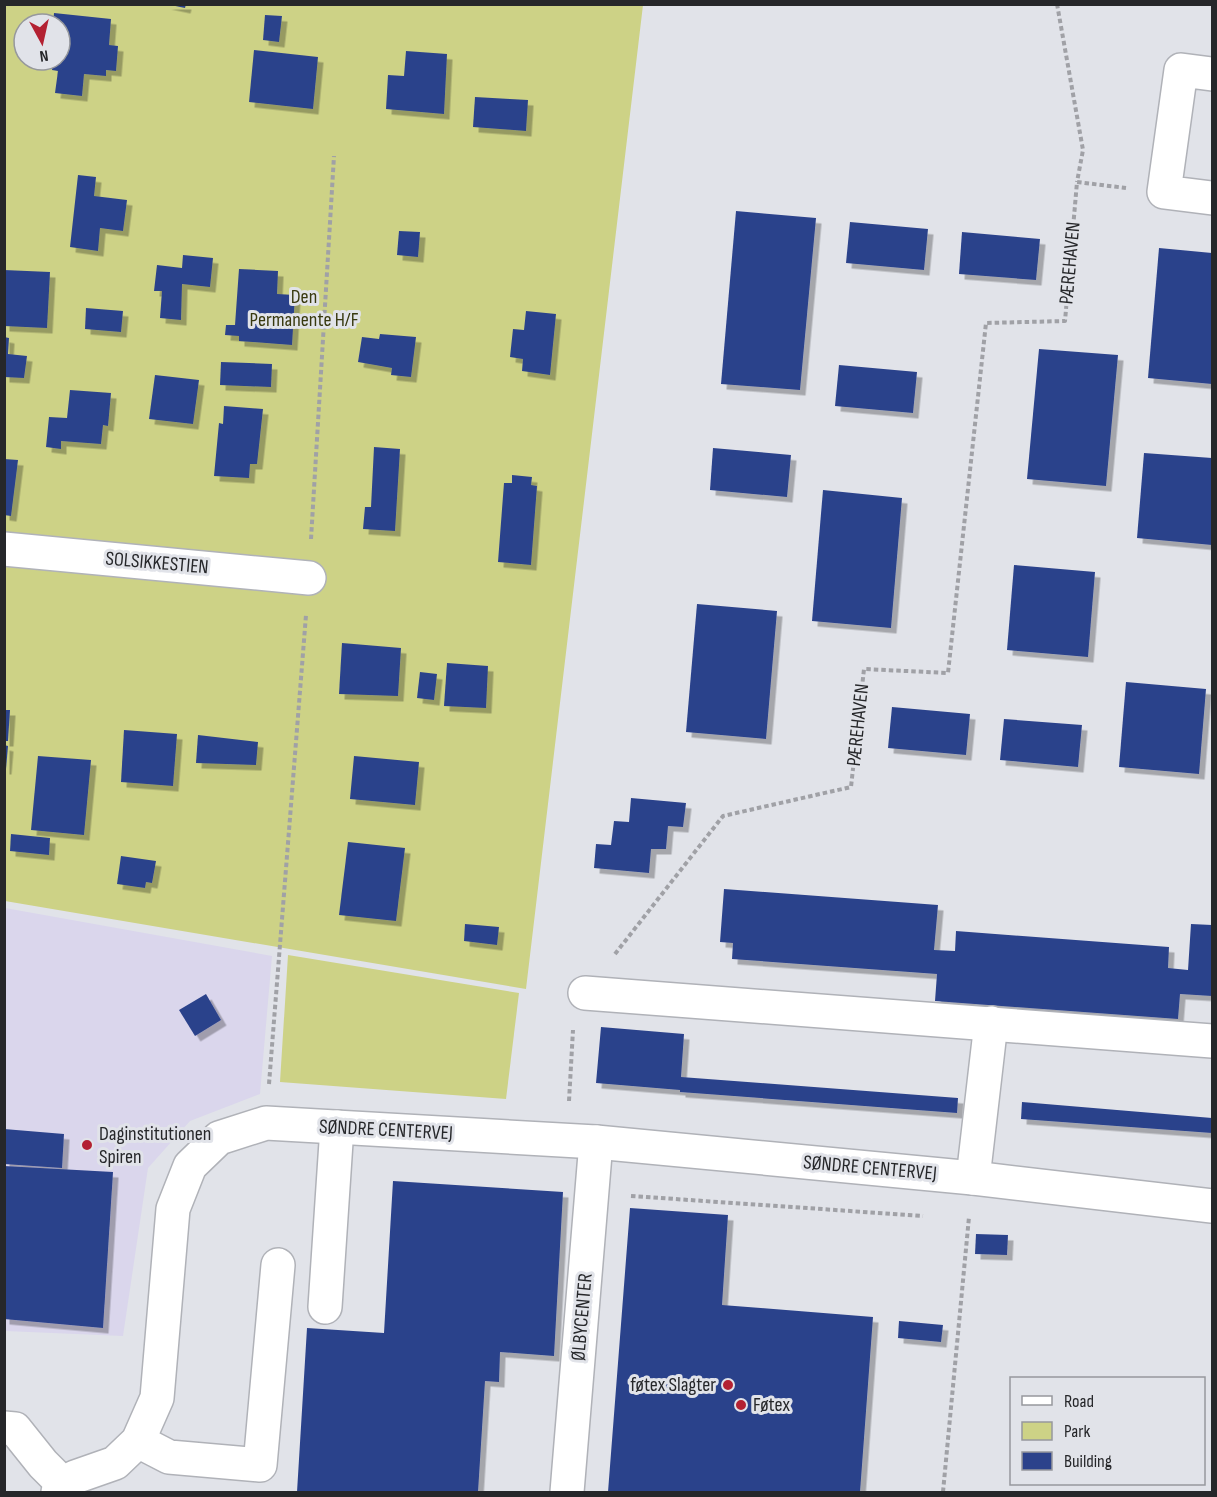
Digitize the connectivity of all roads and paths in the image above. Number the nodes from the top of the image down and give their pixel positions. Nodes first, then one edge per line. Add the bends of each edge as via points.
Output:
1 (1058, 4) edge
2 (1212, 74) edge
3 (334, 156) dead end
4 (1077, 182) junction
5 (1164, 192) junction
6 (1212, 198) edge
7 (4, 549) edge
8 (309, 578) junction
9 (585, 993) junction
10 (991, 1023) junction
11 (1212, 1041) edge
12 (266, 1123) junction
13 (337, 1127) junction
14 (582, 1142) junction
15 (973, 1178) junction
16 (592, 1194) junction
17 (1212, 1206) edge
18 (933, 1217) dead end
19 (278, 1265) dead end
20 (325, 1307) dead end
21 (4, 1428) edge
22 (138, 1440) junction
23 (62, 1489) edge
24 (567, 1492) edge
25 (943, 1492) edge

1 - 4 path, PÆREHAVEN via 1083,150
2 - 5 street via 1181,70
3 - 8 path
4 - 5 path
4 - 9 path, PÆREHAVEN via 1065,321 986,323 948,673 864,669 851,787 723,816
5 - 6 street
7 - 8 street, SOLSIKKESTIEN
8 - 12 path
9 - 10 street
9 - 14 path, PÆREHAVEN via 573,1025
10 - 11 street
10 - 15 street
12 - 13 street, SØNDRE CENTERVEJ
12 - 22 street, SØNDRE CENTERVEJ via 219,1138 190,1166 172,1209 157,1398
13 - 14 street, SØNDRE CENTERVEJ
13 - 20 street
14 - 15 street, SØNDRE CENTERVEJ
14 - 16 street, ØLBYCENTER
15 - 17 street, SØNDRE CENTERVEJ
15 - 25 path
16 - 18 path
16 - 24 street, ØLBYCENTER
19 - 22 street via 260,1465 169,1457
21 - 23 street via 15,1429
22 - 23 street, SØNDRE CENTERVEJ via 115,1463 75,1477

